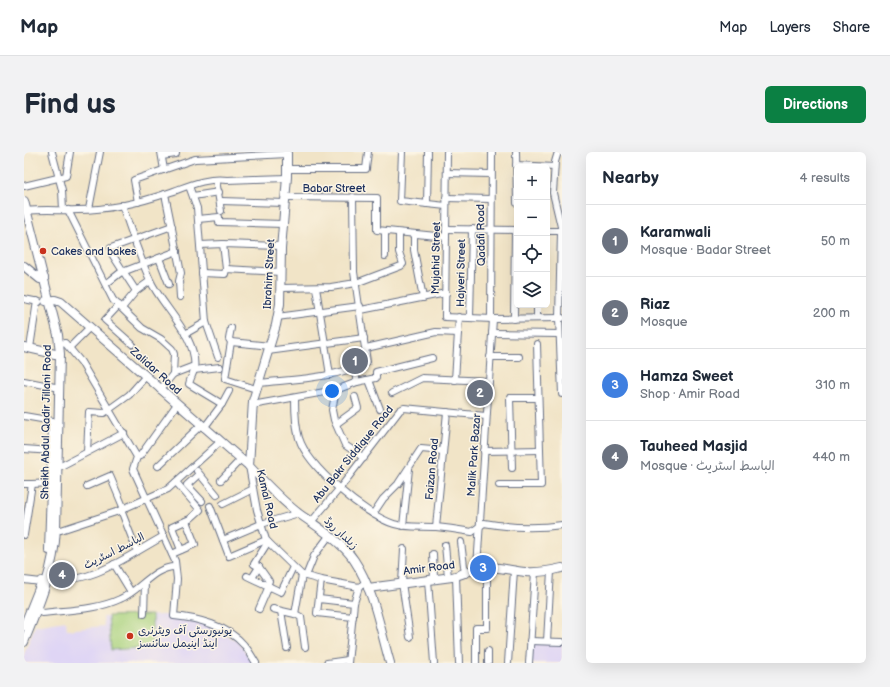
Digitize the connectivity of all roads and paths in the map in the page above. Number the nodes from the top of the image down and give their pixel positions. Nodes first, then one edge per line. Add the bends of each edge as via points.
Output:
1 (52, 152) edge
2 (70, 152) edge
3 (100, 152) edge
4 (176, 152) edge
5 (368, 152) edge
6 (402, 152) edge
7 (428, 152) edge
8 (447, 152) edge
9 (492, 152) edge
10 (516, 152) edge
11 (558, 152) edge
12 (287, 153) edge
13 (162, 154) edge
14 (562, 163) edge
15 (516, 164) edge
16 (550, 164) edge
17 (555, 164) junction
18 (287, 169) junction
19 (164, 170) junction
20 (447, 173) junction
21 (491, 174) junction
22 (59, 178) junction
23 (287, 178) junction
24 (216, 180) junction
25 (550, 181) edge
26 (24, 186) edge
27 (190, 186) junction
28 (219, 192) junction
29 (166, 194) junction
30 (193, 196) junction
31 (353, 197) junction
32 (446, 198) junction
33 (491, 199) junction
34 (285, 200) junction
35 (24, 201) edge
36 (221, 201) junction
37 (138, 202) junction
38 (427, 204) junction
39 (122, 205) junction
40 (446, 206) junction
41 (89, 209) junction
42 (66, 210) junction
43 (221, 211) dead end
44 (25, 215) edge
45 (560, 215) edge
46 (198, 219) junction
47 (283, 224) junction
48 (172, 226) junction
49 (446, 229) junction
50 (472, 230) junction
51 (491, 230) junction
52 (514, 230) edge
53 (550, 230) edge
54 (385, 231) junction
55 (562, 231) edge
56 (399, 233) junction
57 (414, 234) junction
58 (516, 236) edge
59 (446, 237) junction
60 (135, 240) junction
61 (223, 244) junction
62 (200, 245) junction
63 (281, 246) junction
64 (177, 251) junction
65 (385, 256) dead end
66 (159, 258) junction
67 (144, 264) junction
68 (24, 266) edge
69 (226, 269) junction
70 (123, 272) junction
71 (281, 272) junction
72 (202, 273) junction
73 (42, 278) junction
74 (150, 281) junction
75 (356, 283) junction
76 (106, 284) junction
77 (169, 284) dead end
78 (281, 288) junction
79 (316, 288) junction
80 (136, 290) junction
81 (446, 293) junction
82 (180, 297) dead end
83 (423, 298) junction
84 (24, 299) edge
85 (37, 301) junction
86 (47, 302) junction
87 (121, 307) junction
88 (360, 308) junction
89 (537, 308) edge
90 (320, 312) junction
91 (277, 317) junction
92 (459, 317) junction
93 (470, 318) junction
94 (514, 318) junction
95 (537, 318) junction
96 (560, 318) edge
97 (492, 319) junction
98 (206, 322) junction
99 (89, 328) junction
100 (231, 328) dead end
101 (458, 333) junction
102 (492, 333) junction
103 (186, 334) junction
104 (559, 334) junction
105 (364, 338) junction
106 (231, 342) junction
107 (59, 344) junction
108 (132, 344) dead end
109 (325, 344) junction
110 (537, 344) dead end
111 (27, 347) edge
112 (70, 347) junction
113 (366, 348) junction
114 (269, 349) junction
115 (55, 354) junction
116 (218, 357) dead end
117 (490, 357) junction
118 (519, 357) dead end
119 (432, 358) dead end
120 (220, 367) dead end
121 (194, 368) junction
122 (354, 369) junction
123 (173, 374) junction
124 (330, 375) junction
125 (146, 376) junction
126 (369, 380) junction
127 (455, 380) junction
128 (24, 381) edge
129 (489, 381) junction
130 (357, 382) junction
131 (257, 386) junction
132 (55, 387) junction
133 (160, 390) junction
134 (336, 390) junction
135 (229, 391) dead end
136 (392, 393) dead end
137 (562, 394) edge
138 (355, 397) dead end
139 (538, 398) junction
140 (296, 399) junction
141 (177, 404) junction
142 (222, 404) junction
143 (252, 405) junction
144 (110, 409) junction
145 (380, 409) dead end
146 (447, 412) junction
147 (24, 416) edge
148 (486, 416) junction
149 (53, 421) junction
150 (336, 424) junction
151 (202, 426) junction
152 (124, 433) junction
153 (220, 442) junction
154 (24, 450) edge
155 (443, 450) junction
156 (511, 450) junction
157 (540, 450) junction
158 (52, 451) junction
159 (484, 451) junction
160 (87, 452) junction
161 (137, 457) junction
162 (364, 458) junction
163 (241, 459) junction
164 (58, 466) junction
165 (158, 466) dead end
166 (249, 466) junction
167 (194, 467) junction
168 (409, 468) junction
169 (512, 468) dead end
170 (199, 474) junction
171 (221, 480) dead end
172 (176, 482) junction
173 (51, 483) junction
174 (24, 484) edge
175 (32, 484) junction
176 (499, 485) dead end
177 (87, 486) dead end
178 (340, 488) junction
179 (253, 489) junction
180 (217, 494) dead end
181 (146, 500) junction
182 (202, 501) dead end
183 (223, 504) dead end
184 (210, 506) dead end
185 (123, 509) junction
186 (299, 513) junction
187 (373, 514) junction
188 (312, 520) junction
189 (186, 521) junction
190 (261, 524) junction
191 (562, 525) edge
192 (403, 526) junction
193 (436, 527) junction
194 (479, 527) junction
195 (56, 529) junction
196 (24, 535) edge
197 (164, 536) junction
198 (329, 536) junction
199 (223, 540) junction
200 (267, 541) junction
201 (461, 542) dead end
202 (445, 544) dead end
203 (404, 549) dead end
204 (182, 550) junction
205 (137, 551) junction
206 (172, 554) junction
207 (433, 554) dead end
208 (114, 564) junction
209 (176, 567) junction
210 (259, 567) junction
211 (293, 567) junction
212 (487, 567) junction
213 (476, 568) junction
214 (562, 568) edge
215 (514, 570) junction
216 (551, 571) junction
217 (535, 572) junction
218 (465, 574) junction
219 (304, 575) junction
220 (452, 577) junction
221 (431, 579) junction
222 (24, 580) edge
223 (45, 580) junction
224 (321, 580) junction
225 (145, 582) junction
226 (402, 582) junction
227 (268, 586) junction
228 (364, 586) junction
229 (131, 592) junction
230 (319, 599) junction
231 (354, 603) junction
232 (260, 609) dead end
233 (273, 609) dead end
234 (38, 610) junction
235 (281, 611) junction
236 (144, 614) dead end
237 (295, 614) junction
238 (353, 617) junction
239 (24, 625) edge
240 (410, 637) dead end
241 (530, 641) junction
242 (547, 641) junction
243 (24, 642) edge
244 (562, 642) edge
245 (305, 647) dead end
246 (287, 648) dead end
247 (488, 651) dead end
248 (348, 662) edge
249 (256, 663) edge
250 (327, 663) edge
251 (390, 663) edge
252 (434, 663) edge
253 (459, 663) edge
254 (476, 663) edge
255 (488, 663) edge
256 (508, 663) edge
257 (528, 663) edge

1 - 22 street
2 - 22 street via 66,176
3 - 41 street
4 - 13 street
5 - 18 street via 366,169
6 - 38 street via 400,198 402,202
7 - 38 street
8 - 20 street, Mujahid Street
9 - 21 street, Qadafi Road
10 - 15 street
11 - 17 street
12 - 18 main road, Ibrahim Street
12 - 19 street via 195,159
13 - 19 street
14 - 17 street
16 - 17 street
17 - 25 street
18 - 23 main road, Ibrahim Street
19 - 37 street via 134,180
20 - 21 street
20 - 32 street, Mujahid Street
21 - 33 street, Qadafi Road
22 - 26 street
22 - 42 street
23 - 24 street
23 - 34 main road, Ibrahim Street
24 - 27 street
24 - 28 street
25 - 45 street
27 - 29 street
27 - 30 street
28 - 30 street
28 - 36 street
29 - 37 street
29 - 48 street
30 - 46 street
31 - 34 street, Babar Street
31 - 54 street, Babar Street via 377,198 377,229
31 - 75 street
32 - 33 street
32 - 40 street, Mujahid Street
33 - 51 street, Qadafi Road
34 - 36 street, Babar Street
34 - 47 main road, Ibrahim Street
35 - 44 main road, Sheikh Abdul Qadir Jillani Road
36 - 43 street
37 - 39 street
38 - 40 street
39 - 41 street
39 - 60 street
40 - 49 street, Mujahid Street
41 - 42 street
42 - 44 street
42 - 76 street
44 - 73 main road, Sheikh Abdul Qadir Jillani Road
45 - 55 street
46 - 47 street via 219,217 219,222
46 - 62 street
47 - 63 main road, Ibrahim Street
48 - 60 street
48 - 64 street
49 - 50 street
49 - 59 street, Mujahid Street
50 - 51 street
50 - 93 street, Hajveri Street
51 - 52 street
51 - 97 street, Qadafi Road
53 - 55 street
54 - 56 street
54 - 65 street
55 - 96 street
56 - 57 street
56 - 75 street via 399,252 403,264
57 - 59 street
57 - 83 street via 414,250
58 - 94 street
59 - 81 street, Mujahid Street
60 - 67 street
60 - 70 street via 112,251
61 - 62 street
61 - 63 street
61 - 69 street
62 - 72 street
63 - 71 main road, Ibrahim Street
64 - 66 street
64 - 82 street via 181,273
66 - 67 street
66 - 77 street
67 - 70 street
67 - 74 street
68 - 73 main road
69 - 71 street
69 - 72 street via 226,274
70 - 76 street
70 - 80 street
71 - 78 main road, Ibrahim Street
72 - 98 street
73 - 86 main road, Sheikh Abdul Qadir Jillani Road
74 - 80 street
74 - 103 street
75 - 79 street
75 - 88 street
76 - 87 street via 113,300
78 - 79 street
78 - 91 main road, Ibrahim Street
79 - 90 street
80 - 87 street
81 - 83 street
81 - 92 street, Mujahid Street via 445,317
83 - 88 street
84 - 85 street
85 - 86 street
85 - 111 street
86 - 99 main road, Zalidar Road via 61,302
86 - 107 main road, Sheikh Abdul Qadir Jillani Road
86 - 115 main road, Sheikh Abdul Qadir Jillani Road
87 - 108 street via 105,320
87 - 123 street via 142,328 172,349
88 - 90 street
88 - 105 street
89 - 95 street
90 - 91 street
90 - 109 street
91 - 114 main road, Ibrahim Street
92 - 93 street, Mujahid Street
92 - 101 street
93 - 97 street, Mujahid Street
94 - 95 street, Mujahid Street
94 - 97 street, Mujahid Street
95 - 96 street, Mujahid Street
96 - 104 street
97 - 102 street, Malik Park Bazar
98 - 103 street
98 - 116 street
99 - 112 street
99 - 125 main road, Zalidar Road
100 - 106 street
101 - 113 street via 436,332
101 - 127 street
102 - 104 street
102 - 117 street, Malik Park Bazar
103 - 121 street
104 - 137 street
105 - 109 street
105 - 113 street
106 - 114 street via 233,340
106 - 131 street via 225,380
107 - 112 street via 65,343
107 - 164 main road, Sheikh Abdul Qadir Jillani Road
109 - 114 street
109 - 124 street
110 - 139 street
111 - 115 main road
112 - 144 street
113 - 122 street via 367,362
114 - 131 main road, Ibrahim Street
115 - 132 main road, Sheikh Abdul Qadir Jillani Road
117 - 118 street
117 - 129 street, Malik Park Bazar
119 - 126 street via 376,372 376,378
120 - 121 street
121 - 123 street
121 - 142 street via 189,384
122 - 124 street
122 - 130 street
123 - 133 street
124 - 131 street
125 - 133 main road, Zalidar Road
125 - 144 street via 129,395
126 - 130 street
126 - 145 street
127 - 129 street
127 - 136 street via 420,378
128 - 132 street
129 - 148 street, Malik Park Bazar
130 - 134 street
131 - 143 main road, Ibrahim Street
132 - 149 main road, Sheikh Abdul Qadir Jillani Road
133 - 141 main road, Zalidar Road
134 - 140 street
134 - 150 street via 332,410
135 - 142 street
138 - 150 street via 358,408
139 - 156 street via 510,398
139 - 157 street
140 - 143 street
140 - 178 street via 295,418 300,439 317,468
141 - 151 main road, Zalidar Road
141 - 161 street
142 - 151 street
143 - 166 main road, Ibrahim Street
144 - 152 street
144 - 160 street via 104,413 89,412
146 - 148 street, Abu Bakr Siddique Road
146 - 155 street, Faizan Road
146 - 162 street, Abu Bakr Siddique Road via 404,408 400,410
147 - 149 street
148 - 159 street, Malik Park Bazar
149 - 158 main road, Sheikh Abdul Qadir Jillani Road
150 - 162 street via 345,445
151 - 153 main road, Zalidar Road
151 - 165 street
152 - 160 street
152 - 161 street
153 - 163 main road, Zalidar Road
153 - 167 street
154 - 158 street
155 - 168 street via 422,448
155 - 193 street, Faizan Road
156 - 157 street
156 - 159 street
156 - 169 street
157 - 176 street via 541,485
158 - 173 main road, Sheikh Abdul Qadir Jillani Road
159 - 194 street, Malik Park Bazar
160 - 164 street
161 - 181 street via 133,469
162 - 178 street, Abu Bakr Siddique Road
163 - 166 main road, Zalidar Road
163 - 171 street
164 - 195 main road, Sheikh Abdul Qadir Jillani Road
166 - 179 street, Kamal Road
166 - 186 main road, زیلدار روڈ
167 - 170 street
167 - 172 street
168 - 187 street
168 - 192 street
170 - 180 street
170 - 182 street via 187,485
172 - 181 street
172 - 189 street via 200,510
173 - 175 street
173 - 223 main road, Sheikh Abdul Qadir Jillani Road
174 - 175 street
175 - 196 street
177 - 185 street via 110,476
178 - 187 street
178 - 188 street, Abu Bakr Siddique Road
179 - 183 street
179 - 190 street, Kamal Road
181 - 185 street
181 - 197 street
184 - 199 street
185 - 195 street via 61,530
185 - 205 street
186 - 188 main road, زیلدار روڈ
186 - 190 street
187 - 192 street via 380,519
188 - 198 main road, زیلدار روڈ
189 - 204 street via 195,544
189 - 204 street via 172,527
190 - 199 street
190 - 200 street, Kamal Road
191 - 194 street via 515,528 484,524
192 - 193 street
193 - 194 street via 472,532
194 - 213 street, Malik Park Bazar
195 - 223 main road, Sheikh Abdul Qadir Jillani Road
197 - 205 street, الباسط اسٹریٹ
197 - 206 street
198 - 219 street
198 - 228 main road, زیلدار روڈ via 353,558
199 - 200 street via 229,556
200 - 210 street via 254,564
200 - 211 street, Kamal Road
201 - 218 street
202 - 220 street
203 - 226 street
204 - 206 street
205 - 208 street, الباسط اسٹریٹ
206 - 209 street
207 - 221 street
208 - 223 street, الباسط اسٹریٹ via 81,578
208 - 229 street
209 - 225 street via 159,571
209 - 249 street via 174,616 207,622 224,631 244,645
210 - 227 street via 269,581
210 - 227 street via 249,577
211 - 219 street, Kamal Road
211 - 227 street via 281,592
212 - 213 main road, Amir Road
212 - 215 main road, Amir Road
212 - 254 street via 487,628 476,628
213 - 218 main road, Amir Road
214 - 216 main road, Amir Road
215 - 217 main road, Amir Road
215 - 256 street
216 - 217 main road, Amir Road
216 - 242 street
217 - 241 street
218 - 220 main road, Amir Road
219 - 224 street, Kamal Road
219 - 237 street
220 - 221 main road, Amir Road
220 - 253 street
221 - 226 main road, Amir Road
221 - 252 street
222 - 223 street, الباسط اسٹریٹ
223 - 234 main road, Sheikh Abdul Qadir Jillani Road
223 - 239 main road, Sheikh Abdul Qadir Jillani Road
224 - 228 street, Kamal Road
224 - 230 street
225 - 229 street
225 - 236 street
226 - 228 main road, Amir Road
226 - 240 street
227 - 232 street
228 - 231 street
228 - 251 main road, زیلدار روڈ
229 - 234 street via 110,604 42,613
230 - 231 street
230 - 238 street via 318,613
231 - 238 street
233 - 235 street
234 - 243 main road, Sheikh Abdul Qadir Jillani Road
235 - 237 street
235 - 246 street
237 - 245 street via 301,617
238 - 248 street
241 - 242 street
241 - 257 street
242 - 244 street
247 - 255 street
248 - 250 street

